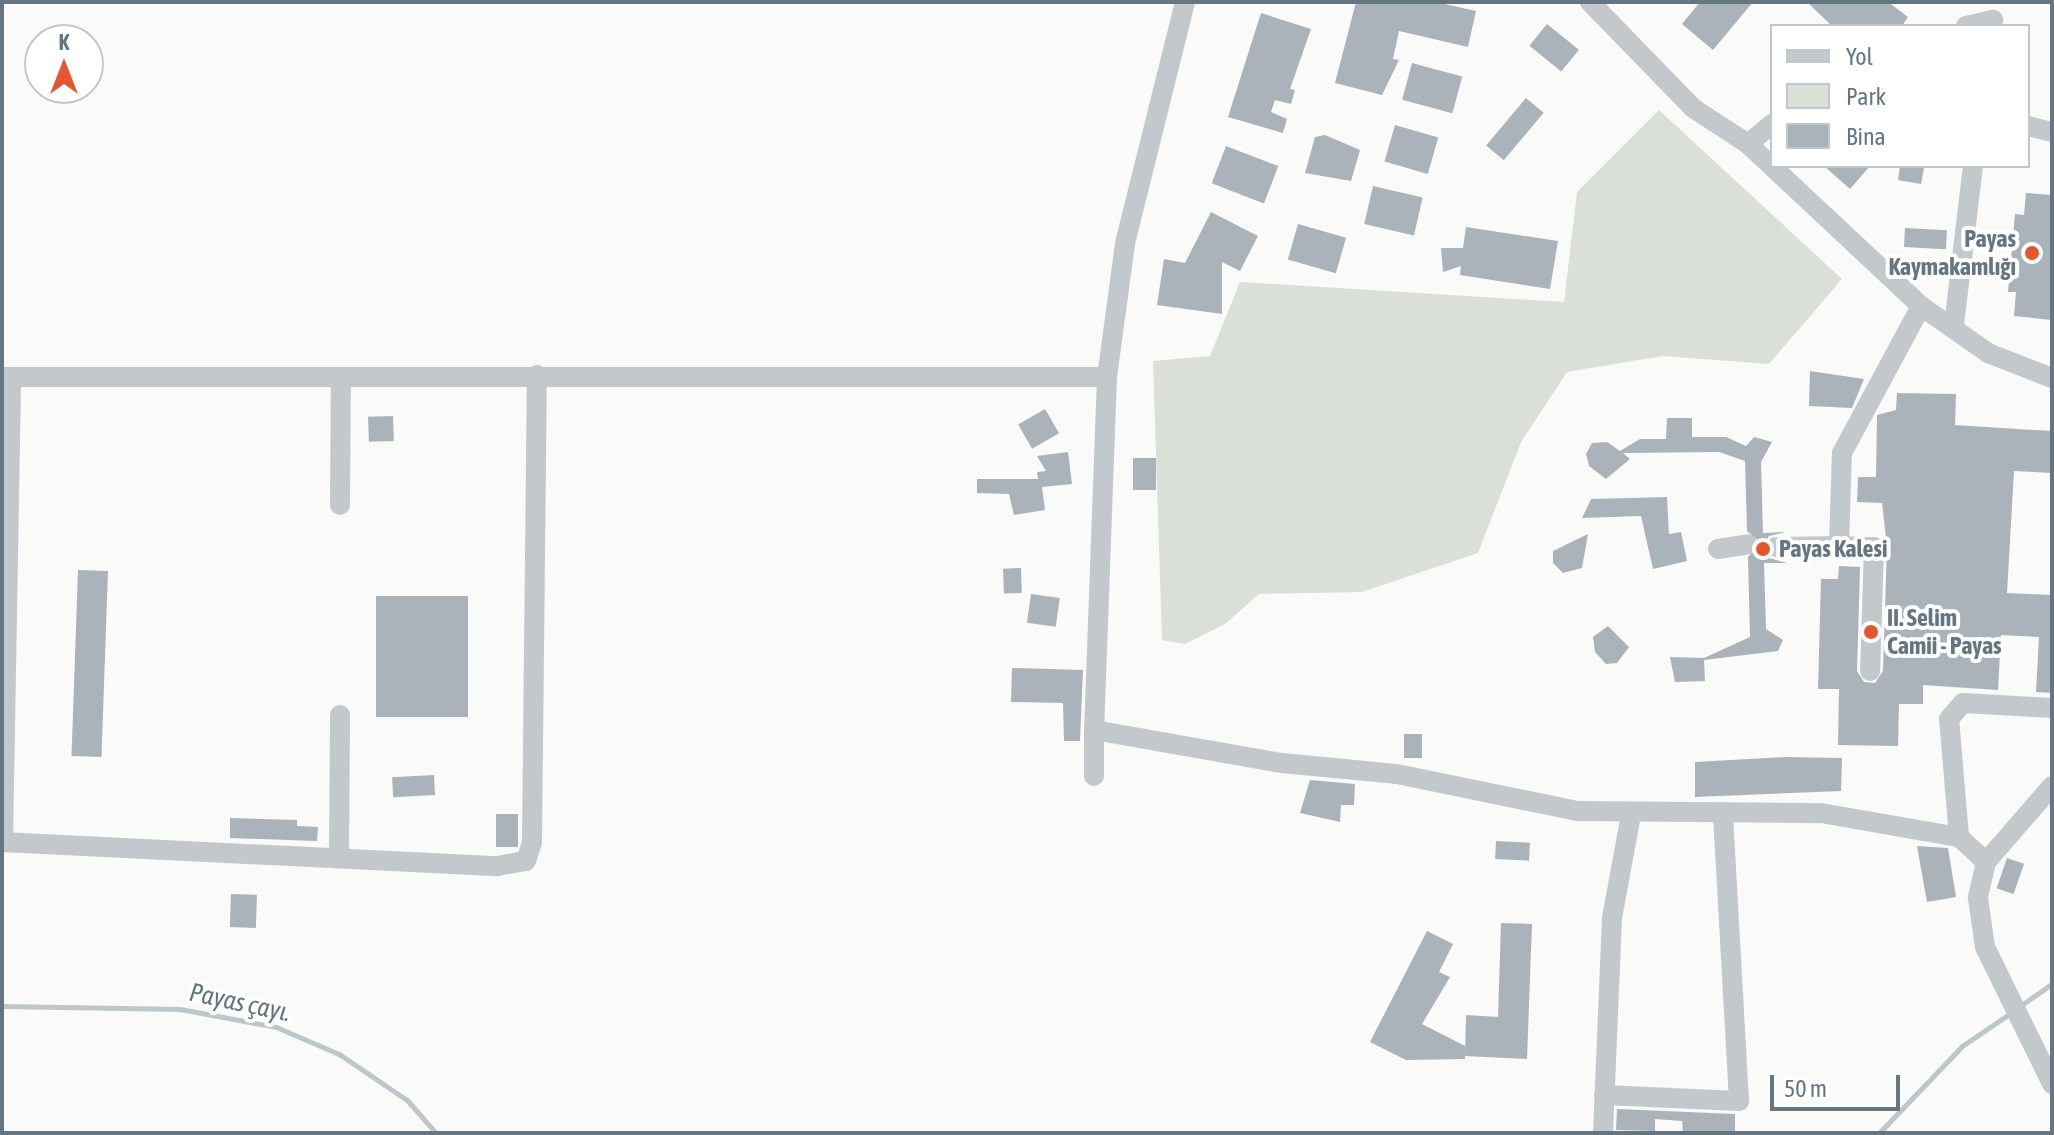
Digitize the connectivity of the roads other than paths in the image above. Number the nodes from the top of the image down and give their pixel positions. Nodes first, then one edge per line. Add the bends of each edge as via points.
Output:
1 (1185, 2) edge
2 (1590, 2) edge
3 (1993, 16) edge
4 (1971, 24) edge
5 (1770, 126) edge
6 (2030, 126) edge
7 (2052, 132) edge
8 (1748, 144) junction
9 (1770, 165) edge
10 (1774, 168) edge
11 (1973, 168) edge
12 (1921, 306) junction
13 (1954, 325) junction
14 (537, 375) junction
15 (6, 377) edge
16 (341, 377) junction
17 (1107, 377) junction
18 (2052, 378) edge
19 (340, 505) dead end
20 (1748, 544) dead end
21 (1839, 546) junction
22 (1776, 547) dead end
23 (1718, 549) dead end
24 (1870, 671) dead end
25 (2052, 708) edge
26 (340, 715) dead end
27 (1094, 730) junction
28 (1094, 776) dead end
29 (2052, 786) edge
30 (1723, 812) junction
31 (1631, 814) junction
32 (1959, 837) junction
33 (2, 842) edge
34 (339, 858) junction
35 (1986, 862) junction
36 (2050, 1073) edge
37 (1604, 1095) junction
38 (1603, 1133) edge

1 - 17 street via 1125,243
2 - 8 street via 1693,108
3 - 4 street
5 - 8 street
6 - 7 street
8 - 9 street
10 - 12 street
11 - 13 street
12 - 13 street
12 - 21 street via 1842,453
13 - 18 street via 1988,353
14 - 16 street
14 - 17 street
14 - 34 street via 532,842 526,861 497,866
15 - 16 street
15 - 33 street
16 - 19 street
17 - 27 street
20 - 23 street
21 - 22 street
21 - 24 street via 1874,547
25 - 32 street via 1972,702 1955,710 1949,719
26 - 34 street
27 - 28 street
27 - 31 street via 1282,763 1397,774 1577,811
29 - 35 street
30 - 31 street
30 - 32 street via 1821,813
30 - 37 street via 1739,1101
31 - 37 street via 1615,886
32 - 35 street
33 - 34 street
35 - 36 street via 1978,924 1994,969
37 - 38 street

